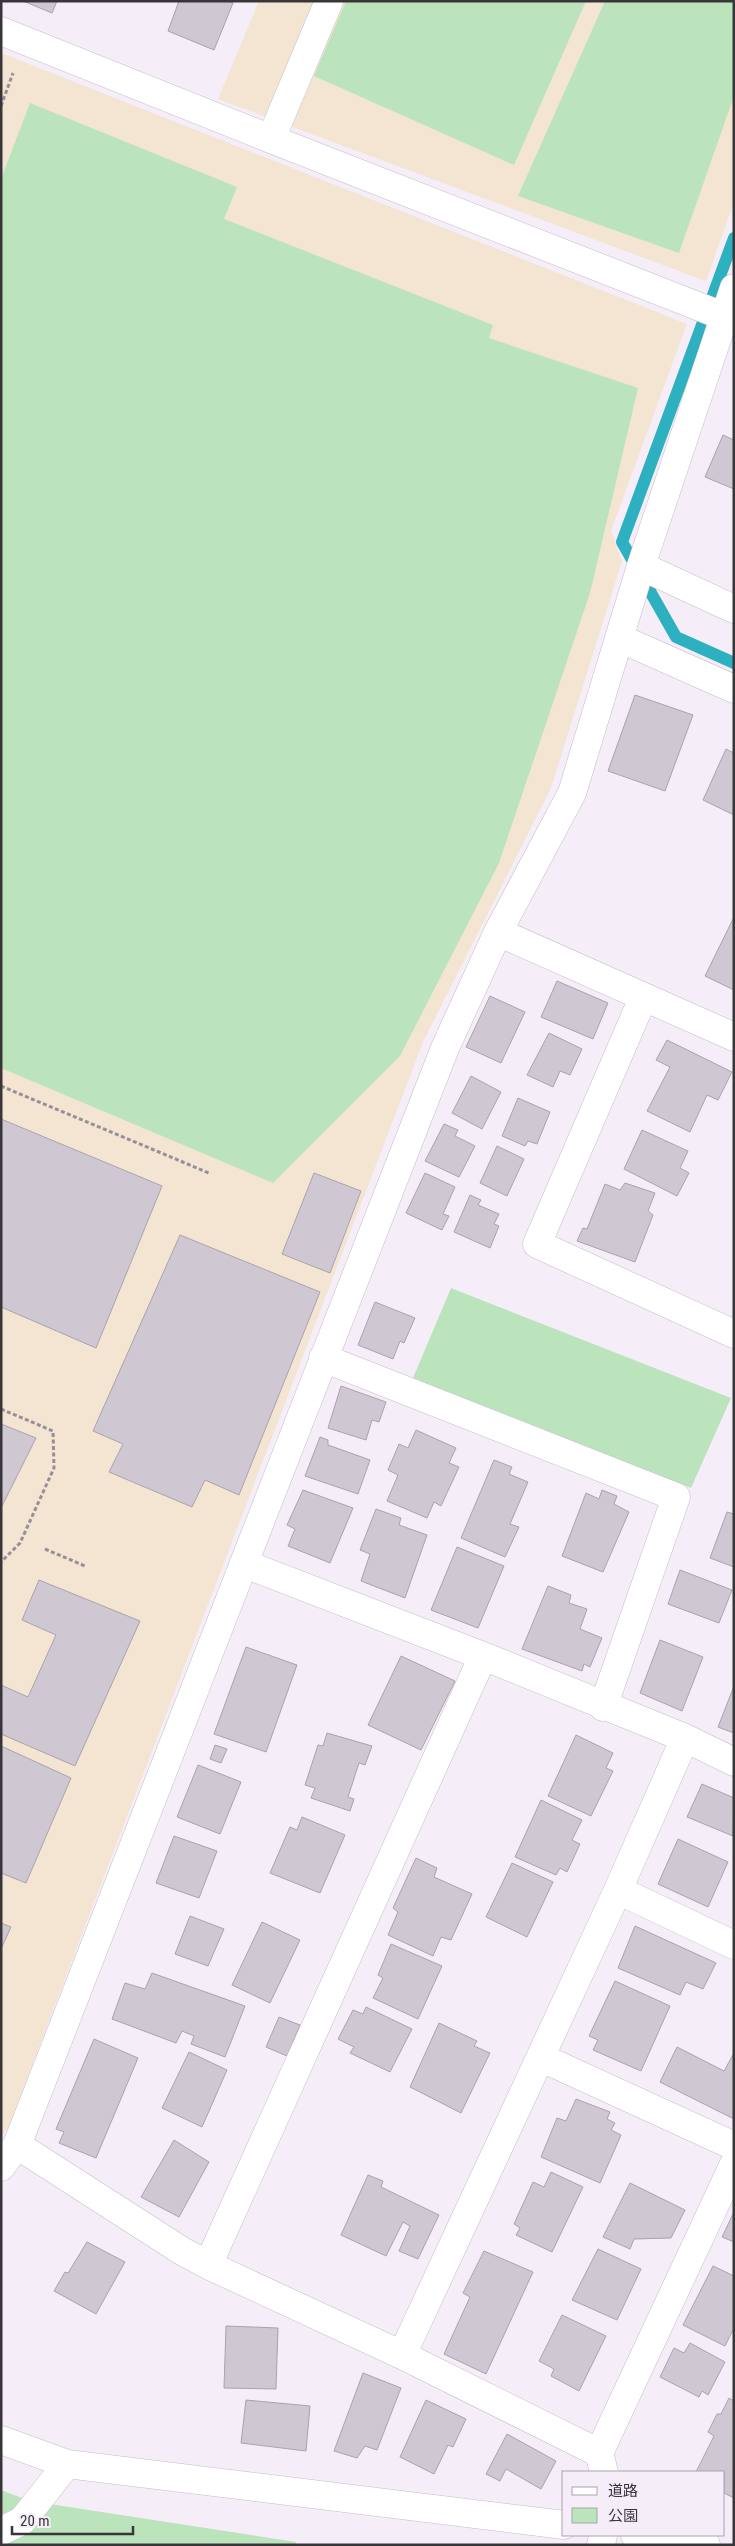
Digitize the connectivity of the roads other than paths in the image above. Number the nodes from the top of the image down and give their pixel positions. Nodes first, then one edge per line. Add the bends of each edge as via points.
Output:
1 (329, 1) edge
2 (1, 31) edge
3 (271, 140) junction
4 (734, 288) edge
5 (723, 316) junction
6 (641, 566) junction
7 (734, 609) edge
8 (619, 638) junction
9 (734, 689) edge
10 (498, 932) junction
11 (643, 998) junction
12 (734, 1037) edge
13 (734, 1334) edge
14 (323, 1358) junction
15 (245, 1564) junction
16 (482, 1656) junction
17 (603, 1706) junction
18 (685, 1738) junction
19 (734, 1762) edge
20 (618, 1890) junction
21 (734, 1945) edge
22 (542, 2058) junction
23 (17, 2145) junction
24 (734, 2146) edge
25 (734, 2164) edge
26 (1, 2167) edge
27 (208, 2265) junction
28 (402, 2355) junction
29 (1, 2440) edge
30 (601, 2463) edge
31 (67, 2464) junction
32 (562, 2525) edge
33 (1, 2531) edge
34 (643, 2536) edge
35 (706, 2545) edge

1 - 3 street
2 - 3 street
3 - 5 street
4 - 5 street
5 - 6 street
6 - 7 street
6 - 8 street
8 - 9 street
8 - 10 street via 572,793
10 - 11 street
10 - 14 street via 445,1048
11 - 12 street
11 - 13 street via 537,1244
14 - 15 street
14 - 17 street via 676,1497
15 - 16 street
15 - 23 street
16 - 17 street
16 - 27 street
17 - 18 street
18 - 19 street
18 - 20 street
20 - 21 street
20 - 22 street
22 - 24 street
22 - 28 street
23 - 26 street
23 - 27 street
25 - 30 street
27 - 28 street
28 - 30 street
29 - 31 street
31 - 32 street
31 - 33 street via 22,2520
34 - 35 street

